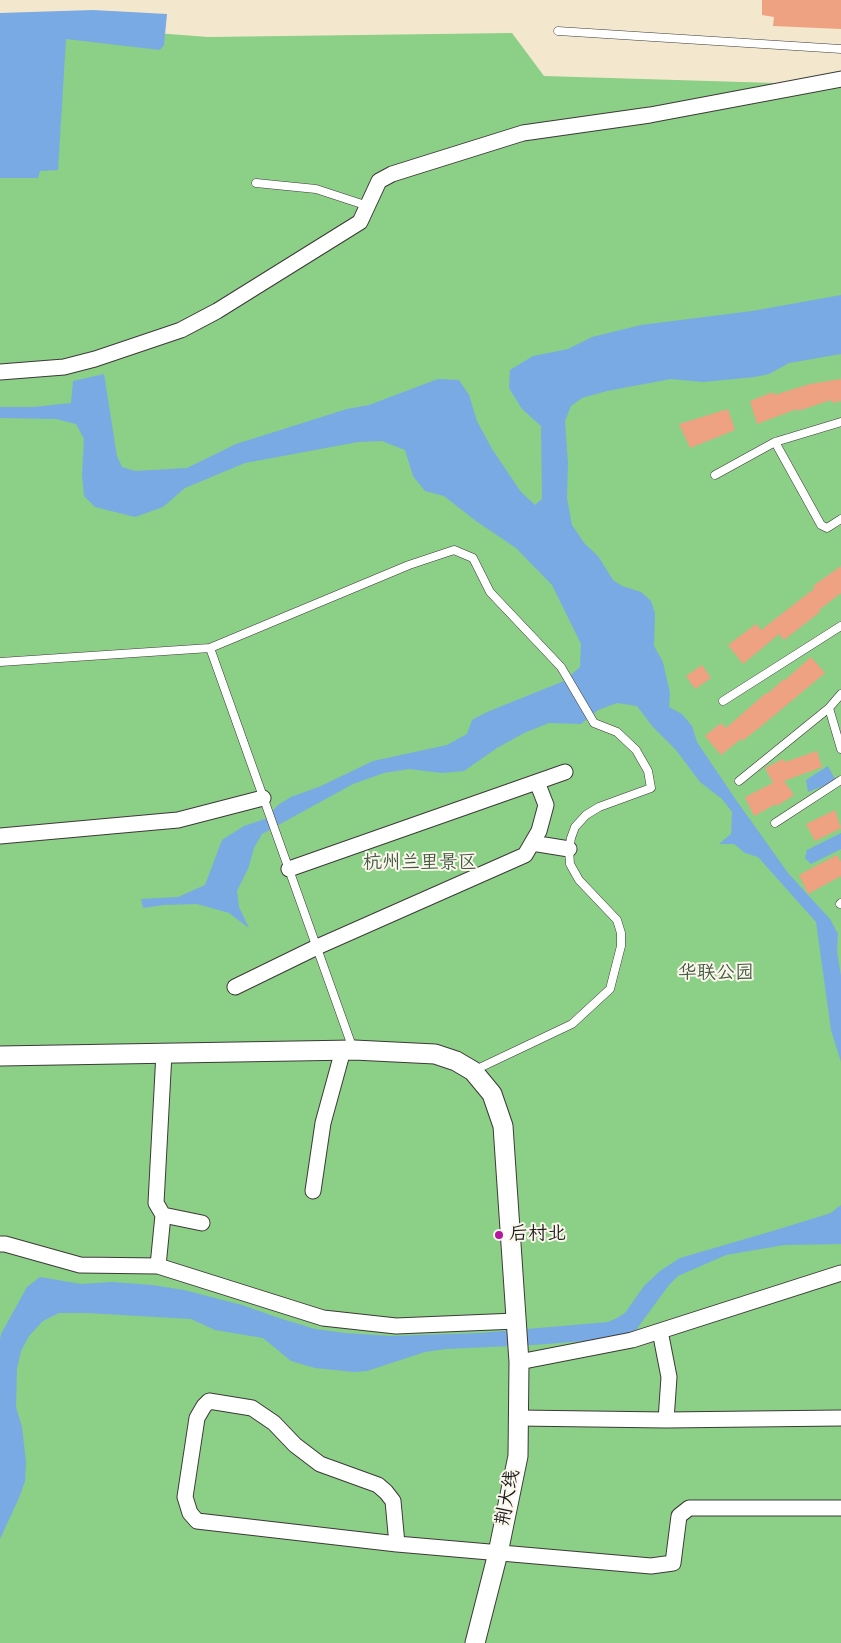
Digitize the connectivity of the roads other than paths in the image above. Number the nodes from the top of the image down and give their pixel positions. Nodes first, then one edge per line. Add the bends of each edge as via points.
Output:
1 (558, 31) dead end
2 (841, 49) edge
3 (841, 79) edge
4 (256, 183) dead end
5 (368, 206) junction
6 (0, 372) edge
7 (841, 422) edge
8 (775, 442) junction
9 (715, 475) dead end
10 (841, 519) edge
11 (841, 626) edge
12 (210, 648) junction
13 (0, 662) edge
14 (841, 694) edge
15 (723, 701) dead end
16 (829, 708) junction
17 (841, 749) edge
18 (565, 772) dead end
19 (841, 780) edge
20 (739, 781) dead end
21 (537, 782) junction
22 (263, 798) junction
23 (775, 823) dead end
24 (0, 836) edge
25 (532, 843) junction
26 (569, 849) junction
27 (289, 869) junction
28 (317, 947) junction
29 (234, 986) dead end
30 (348, 1050) junction
31 (164, 1053) junction
32 (0, 1056) edge
33 (473, 1071) junction
34 (313, 1191) dead end
35 (163, 1215) junction
36 (202, 1223) dead end
37 (0, 1244) edge
38 (158, 1266) junction
39 (841, 1273) edge
40 (516, 1321) junction
41 (660, 1331) junction
42 (519, 1356) junction
43 (518, 1418) junction
44 (841, 1418) edge
45 (666, 1420) junction
46 (841, 1508) edge
47 (396, 1544) junction
48 (498, 1553) junction
49 (475, 1643) edge

1 - 2 lane
3 - 5 street via 650,115 523,133 392,174 379,181
4 - 5 lane via 316,189
5 - 6 street via 360,222 181,330 95,360 64,367
7 - 8 lane
8 - 9 lane
8 - 10 lane via 821,525 826,528
11 - 15 lane
12 - 13 lane
12 - 22 lane
12 - 26 lane via 409,565 454,550 473,558 490,592 561,667 594,723 617,732 636,750 648,771 651,788 586,815 575,827
14 - 16 lane
16 - 17 lane
16 - 20 lane
18 - 21 street
19 - 23 lane
21 - 25 street via 546,805
21 - 27 street
22 - 24 street via 178,820
22 - 27 lane
25 - 26 street
25 - 28 street via 525,855
26 - 33 lane via 570,864 579,880 617,920 621,933 621,946 610,989 572,1024
27 - 28 lane
28 - 29 street
28 - 30 lane
30 - 31 street
30 - 33 street via 435,1054
30 - 34 street via 323,1123
31 - 32 street
31 - 35 street via 156,1203
33 - 40 street, 荆大线 via 492,1094 503,1126
35 - 36 street
35 - 38 street
37 - 38 street via 80,1265
38 - 40 street via 323,1318 396,1326
39 - 41 street
40 - 42 street, 荆大线
41 - 42 street via 632,1340
41 - 45 street via 669,1377
42 - 43 street, 荆大线
43 - 45 street
43 - 48 street, 荆大线 via 518,1456
44 - 45 street
46 - 48 street via 689,1508 679,1516 673,1562 651,1566
47 - 47 street via 197,1521 190,1513 185,1497 197,1418 204,1406 209,1401 252,1408 320,1464 378,1485 393,1501
47 - 48 street
48 - 49 street, 荆大线

